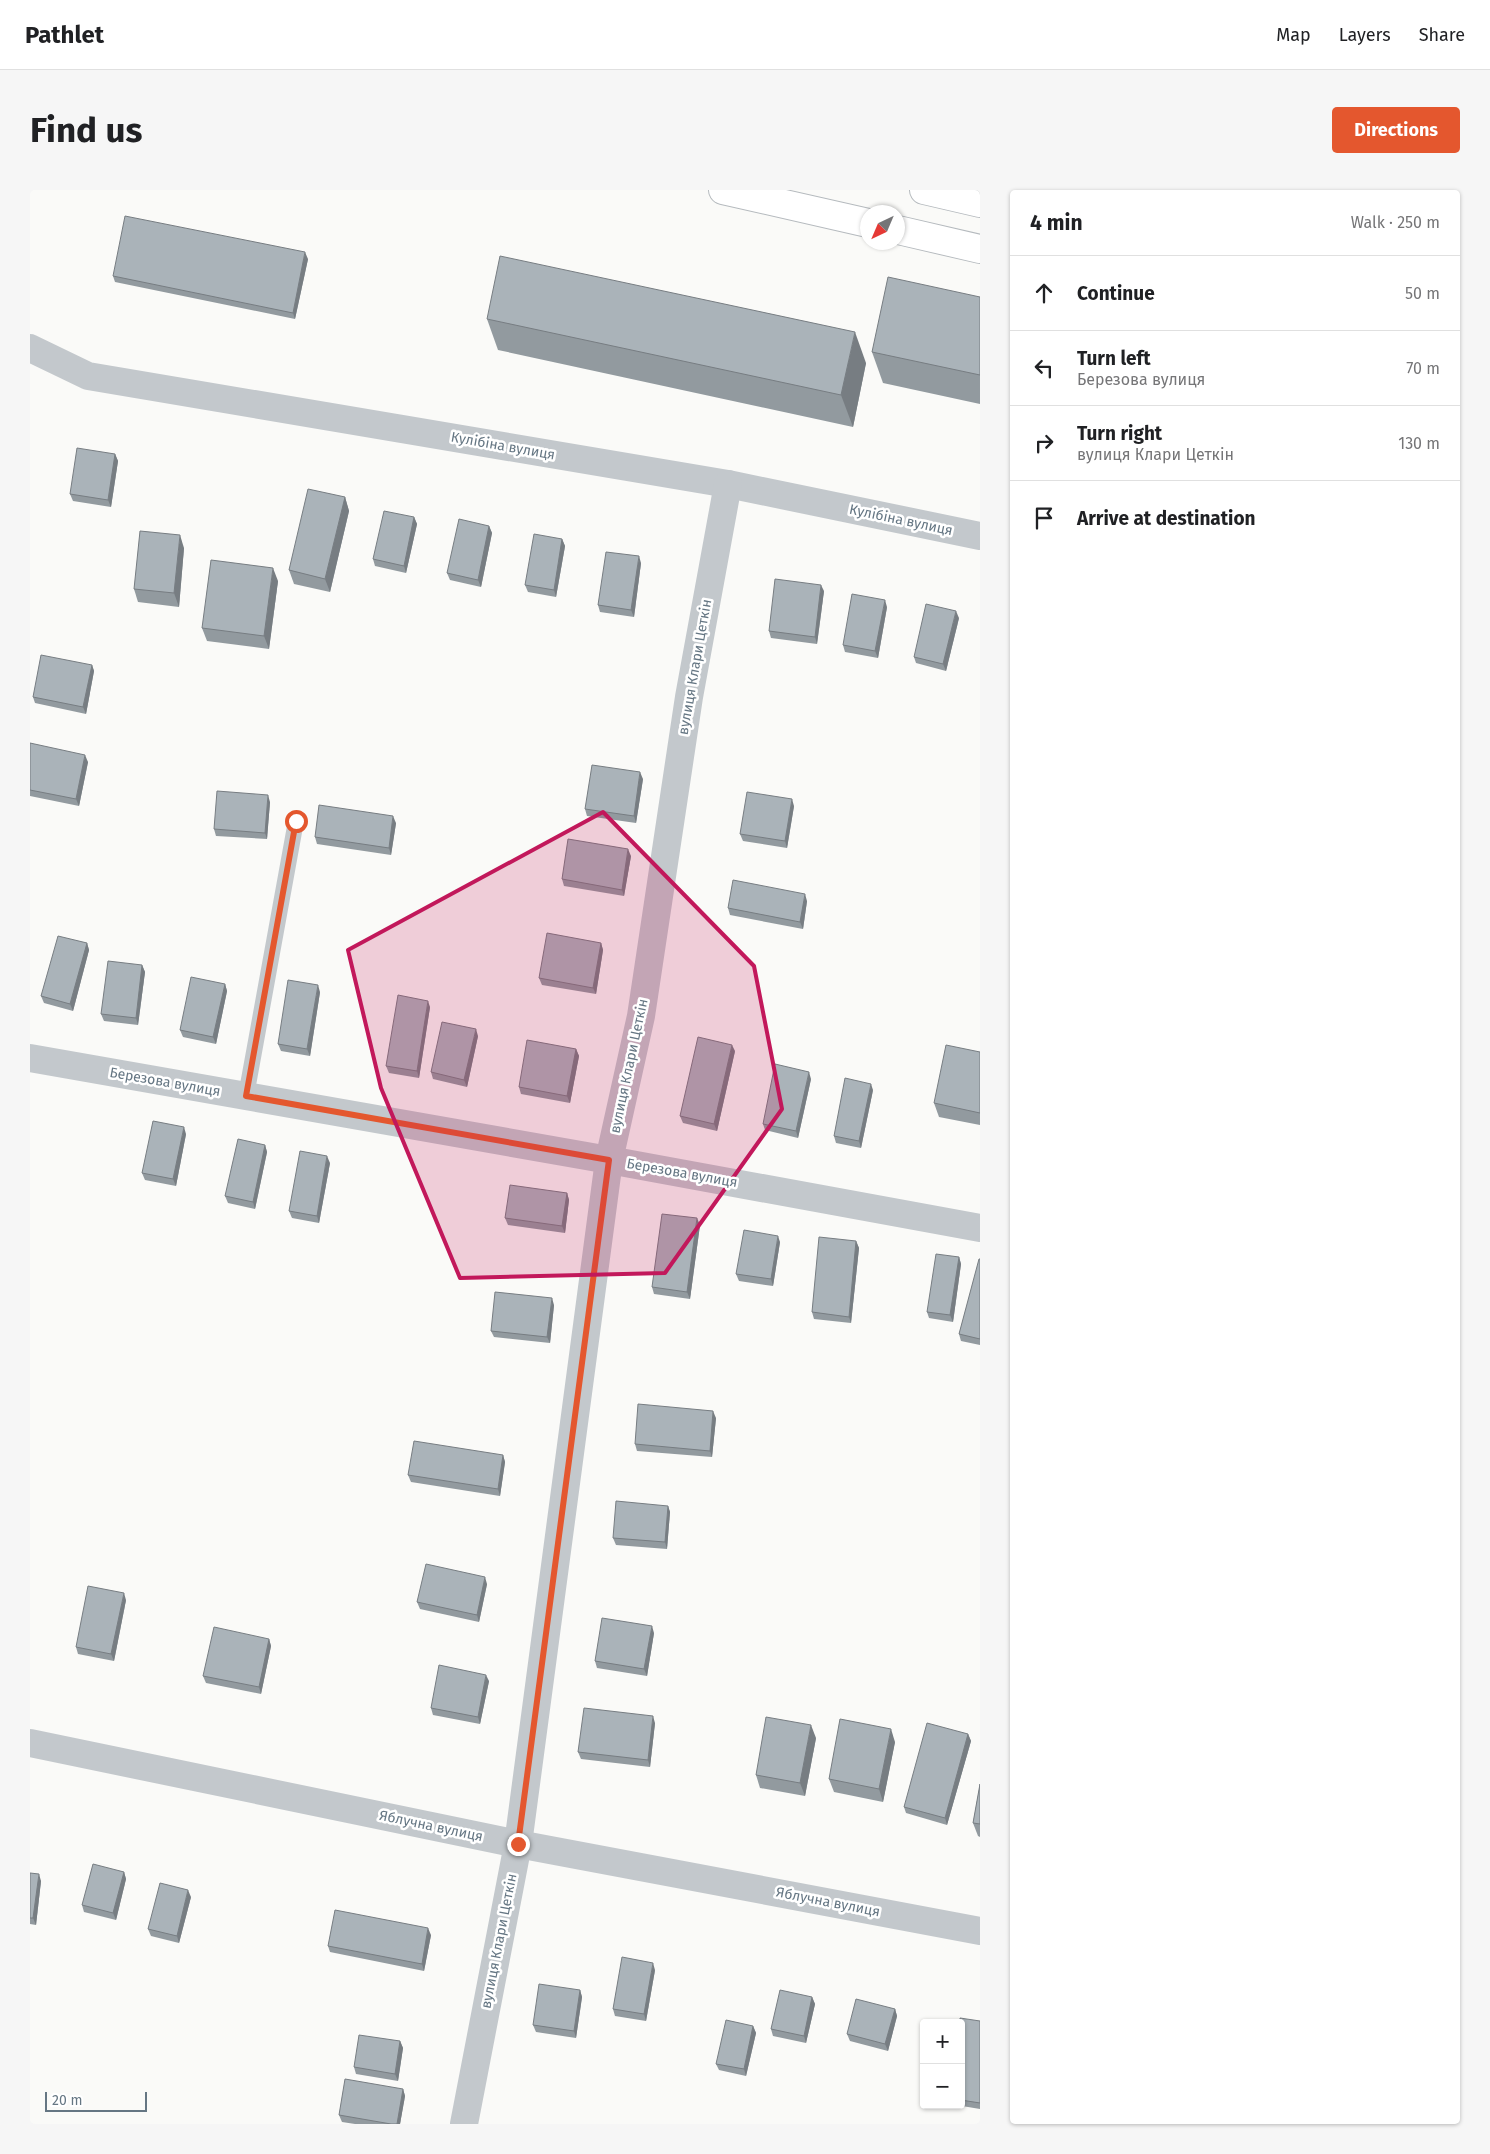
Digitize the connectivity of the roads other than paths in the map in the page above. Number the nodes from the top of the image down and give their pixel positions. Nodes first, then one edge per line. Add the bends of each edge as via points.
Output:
1 (724, 190) edge
2 (924, 190) edge
3 (980, 203) edge
4 (860, 221) edge
5 (905, 232) edge
6 (980, 248) edge
7 (30, 348) edge
8 (728, 484) junction
9 (980, 536) edge
10 (296, 821) dead end
11 (30, 1058) edge
12 (246, 1096) junction
13 (609, 1160) junction
14 (980, 1228) edge
15 (30, 1743) edge
16 (518, 1844) junction
17 (980, 1931) edge
18 (464, 2124) edge

1 - 4 main road
2 - 3 main road
5 - 6 main road
7 - 8 street, Кулібіна вулиця via 88,376
8 - 9 street, Кулібіна вулиця
8 - 13 street, вулиця Клари Цеткін via 689,697 641,1016
10 - 12 lane
11 - 12 street, Березова вулиця
12 - 13 street, Березова вулиця
13 - 14 street, Березова вулиця
13 - 16 street, вулиця Клари Цеткін
15 - 16 street, Яблучна вулиця
16 - 17 street, Яблучна вулиця
16 - 18 street, вулиця Клари Цеткін

